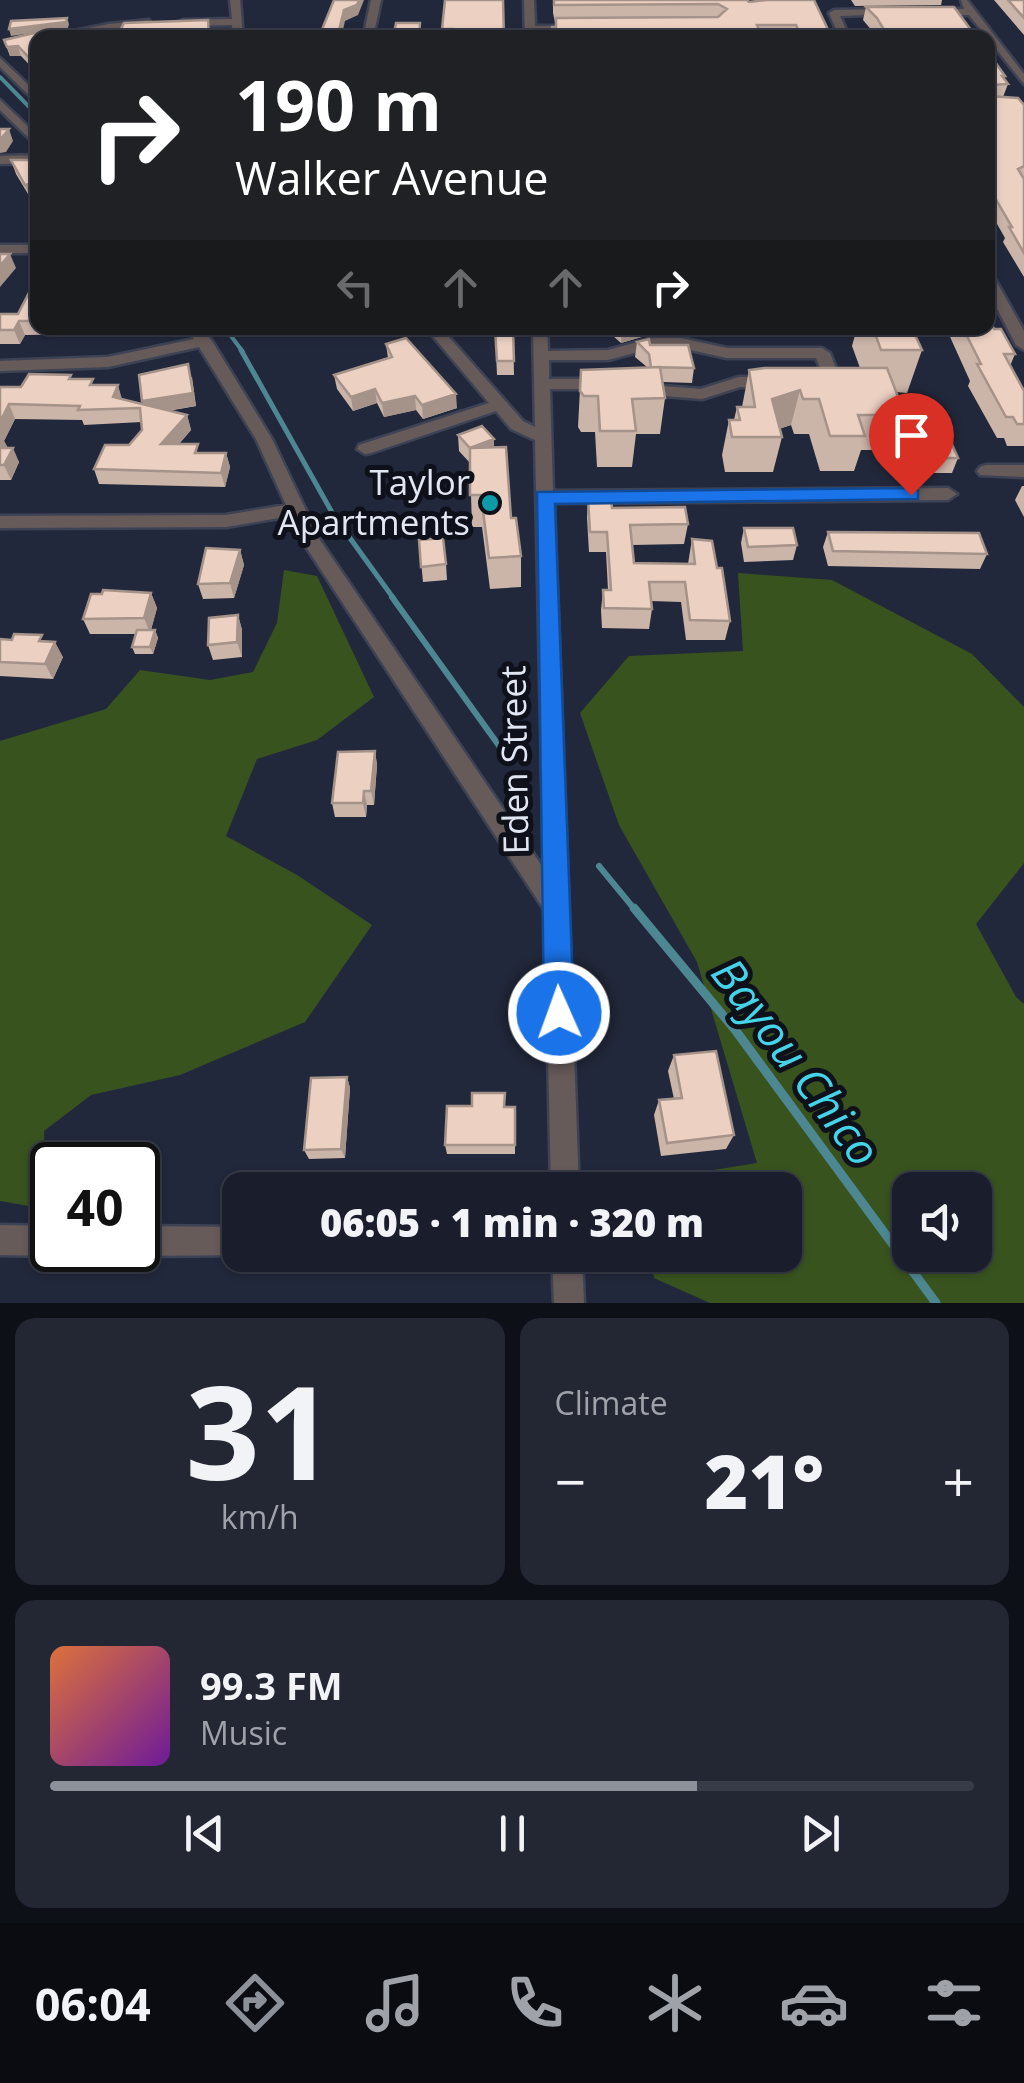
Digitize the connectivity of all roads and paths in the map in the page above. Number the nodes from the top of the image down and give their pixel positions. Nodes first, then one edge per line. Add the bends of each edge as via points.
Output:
1 (235, 0) edge
2 (376, 0) edge
3 (529, 0) edge
4 (962, 0) edge
5 (899, 12) edge
6 (917, 12) edge
7 (972, 12) junction
8 (236, 22) junction
9 (590, 28) edge
10 (108, 30) edge
11 (237, 30) edge
12 (370, 30) edge
13 (530, 30) edge
14 (566, 30) edge
15 (841, 30) edge
16 (986, 30) edge
17 (995, 43) edge
18 (0, 61) edge
19 (1024, 81) edge
20 (30, 93) edge
21 (0, 103) edge
22 (30, 135) edge
23 (0, 160) edge
24 (30, 160) edge
25 (30, 249) edge
26 (0, 250) edge
27 (995, 292) edge
28 (196, 335) edge
29 (201, 335) edge
30 (439, 335) edge
31 (540, 335) edge
32 (1024, 345) edge
33 (608, 355) junction
34 (540, 356) junction
35 (0, 366) edge
36 (541, 384) junction
37 (612, 384) junction
38 (499, 405) junction
39 (543, 437) junction
40 (365, 450) dead end
41 (986, 471) dead end
42 (1024, 471) edge
43 (948, 494) dead end
44 (544, 497) junction
45 (294, 510) junction
46 (0, 522) edge
47 (556, 907) junction
48 (564, 1172) edge
49 (0, 1240) edge
50 (30, 1240) edge
51 (160, 1242) edge
52 (222, 1242) edge
53 (568, 1272) edge
54 (569, 1303) edge

1 - 8 street
2 - 12 street
3 - 13 street
4 - 7 street
5 - 15 street via 834,13
6 - 7 street
7 - 16 street
8 - 10 street via 126,23
8 - 11 street
9 - 14 street
17 - 19 street
18 - 20 street
21 - 22 street
23 - 24 street
25 - 26 street
27 - 32 street
28 - 35 street via 87,364
29 - 45 street via 264,439
30 - 38 street
31 - 34 street, Eden Street
33 - 34 street
33 - 37 street
33 - 37 street via 653,343 727,353 822,354 832,382 739,382 702,394
34 - 36 street, Eden Street
36 - 37 street
36 - 39 street, Eden Street
38 - 39 street via 522,428
38 - 40 street
39 - 44 street, Eden Street
41 - 42 street
43 - 44 street
44 - 47 street, Eden Street
45 - 46 street via 226,521
45 - 47 street
47 - 48 street, Eden Street
49 - 50 street
51 - 52 street
53 - 54 street

